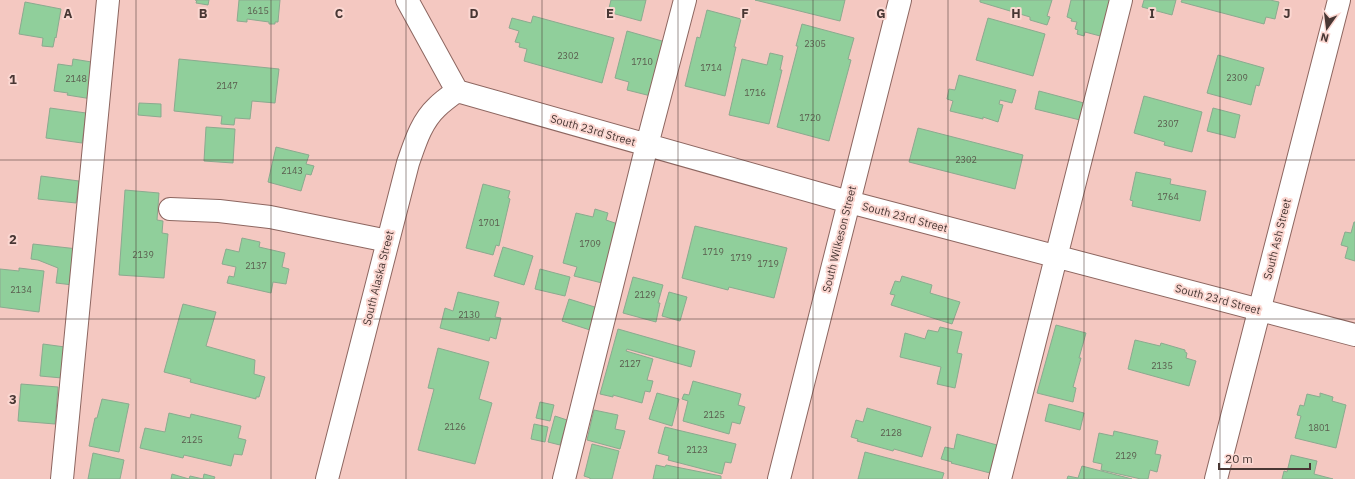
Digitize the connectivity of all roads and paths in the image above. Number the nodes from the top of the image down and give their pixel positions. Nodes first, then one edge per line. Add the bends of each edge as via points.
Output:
1 (108, 0) edge
2 (407, 0) edge
3 (685, 0) edge
4 (900, 0) edge
5 (1121, 0) edge
6 (1339, 0) edge
7 (457, 91) junction
8 (647, 145) junction
9 (849, 202) junction
10 (170, 209) dead end
11 (388, 241) junction
12 (1056, 257) junction
13 (1259, 310) junction
14 (1355, 335) edge
15 (62, 479) edge
16 (327, 479) edge
17 (564, 479) edge
18 (779, 479) edge
19 (1000, 479) edge
20 (1216, 479) edge

1 - 15 street
2 - 7 street
3 - 8 street
4 - 9 street, South Wilkeson Street
5 - 12 street
6 - 13 street, South Ash Street
7 - 8 street, South 23rd Street
7 - 11 street, South Alaska Street via 436,107 420,130 408,163
8 - 9 street, South 23rd Street
8 - 17 street
9 - 12 street, South 23rd Street
9 - 18 street, South Wilkeson Street
10 - 11 street via 270,217
11 - 16 street, South Alaska Street
12 - 13 street, South 23rd Street
12 - 19 street
13 - 14 street, South 23rd Street
13 - 20 street, South Ash Street

